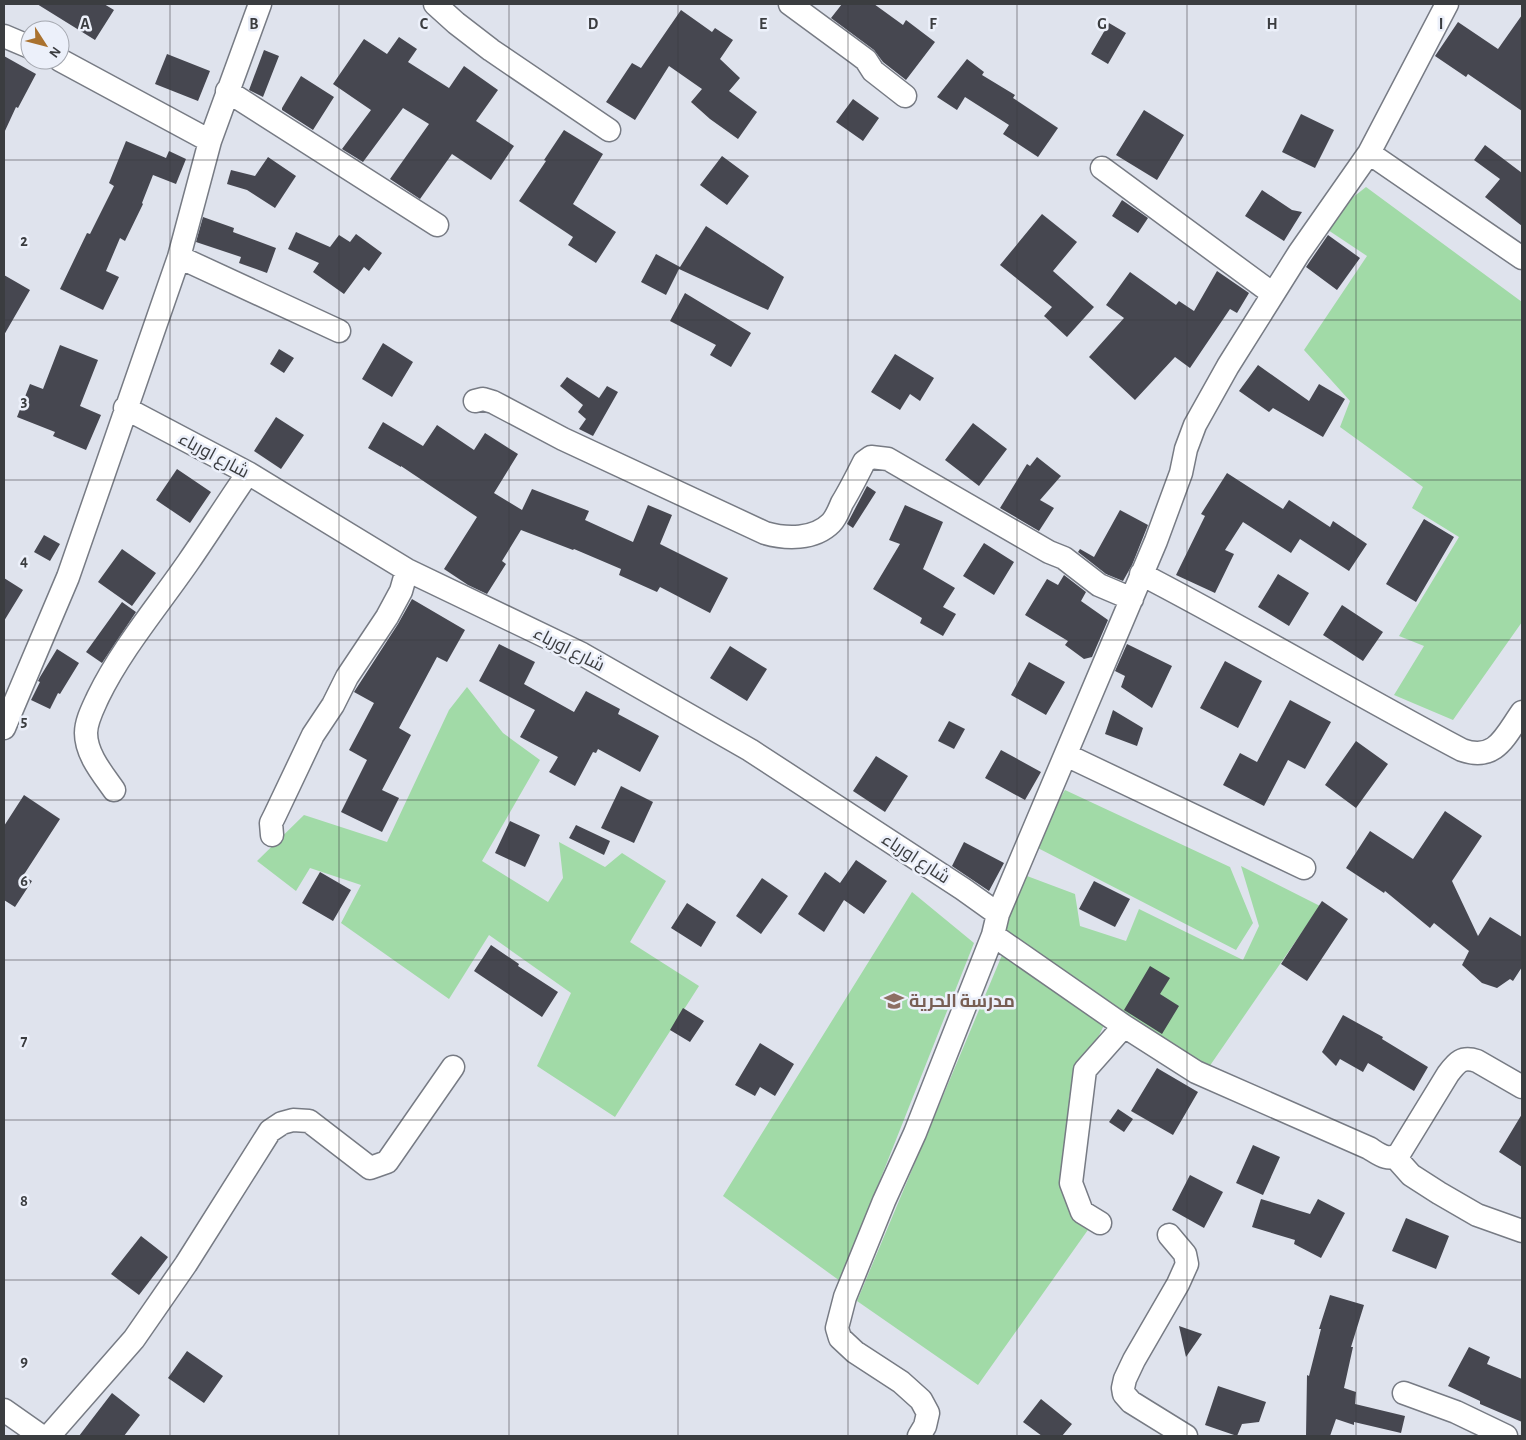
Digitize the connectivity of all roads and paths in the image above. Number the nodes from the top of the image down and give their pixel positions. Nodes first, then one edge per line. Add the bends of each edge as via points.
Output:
1 (260, 4) edge
2 (436, 4) edge
3 (790, 4) edge
4 (1446, 4) edge
5 (4, 36) edge
6 (20, 43) edge
7 (70, 65) edge
8 (227, 91) junction
9 (905, 96) dead end
10 (609, 130) dead end
11 (210, 140) junction
12 (1369, 153) junction
13 (1102, 168) dead end
14 (437, 225) dead end
15 (179, 257) junction
16 (1522, 258) edge
17 (1273, 294) junction
18 (339, 331) dead end
19 (475, 401) dead end
20 (125, 408) junction
21 (248, 473) junction
22 (407, 570) junction
23 (1141, 574) junction
24 (1132, 599) junction
25 (1522, 712) edge
26 (4, 728) edge
27 (1066, 755) junction
28 (114, 790) dead end
29 (272, 835) dead end
30 (1304, 868) dead end
31 (995, 925) junction
32 (1124, 1026) junction
33 (453, 1067) dead end
34 (1522, 1087) edge
35 (1395, 1157) junction
36 (1100, 1223) dead end
37 (1522, 1231) edge
38 (1170, 1235) dead end
39 (1404, 1393) dead end
40 (4, 1410) edge
41 (41, 1436) edge
42 (50, 1436) edge
43 (919, 1436) edge
44 (1186, 1436) edge
45 (1506, 1436) edge

1 - 8 street
2 - 10 street via 491,50
3 - 9 street via 866,60 873,71
4 - 12 street
5 - 6 street
7 - 11 street
8 - 11 street
8 - 14 street
11 - 15 street
12 - 16 street
12 - 17 street
13 - 17 street
15 - 18 street
15 - 20 street
17 - 23 street via 1196,425 1174,493
19 - 24 street via 493,402 563,439 775,536 791,538 823,530 832,522 864,462 871,457 888,459 1064,558 1099,585
20 - 21 street, شارع اورباء
20 - 26 street via 68,577
21 - 22 street, شارع اورباء
21 - 28 street via 108,676 92,709 86,744
22 - 29 street via 401,592 387,617 313,736 275,815
22 - 31 street, شارع اورباء via 582,654 750,750 963,888
23 - 24 street
23 - 25 street via 1467,752 1482,754 1491,751 1499,745
24 - 27 street
27 - 30 street
27 - 31 street
31 - 32 street, شارع اورباء
31 - 43 street via 915,1133 845,1297 837,1328 840,1338 855,1352 901,1382 921,1400 928,1413
32 - 35 street, شارع اورباء via 1196,1072 1385,1158
32 - 36 street via 1085,1070 1071,1183 1082,1212
33 - 42 street via 387,1162 370,1168 310,1121 293,1120 270,1131 134,1339
34 - 35 street via 1477,1061 1462,1060 1448,1074
35 - 37 street via 1411,1174 1446,1197 1477,1215
38 - 44 street via 1185,1254 1187,1264 1129,1370 1123,1388 1131,1402
39 - 45 street via 1456,1412
40 - 41 street

